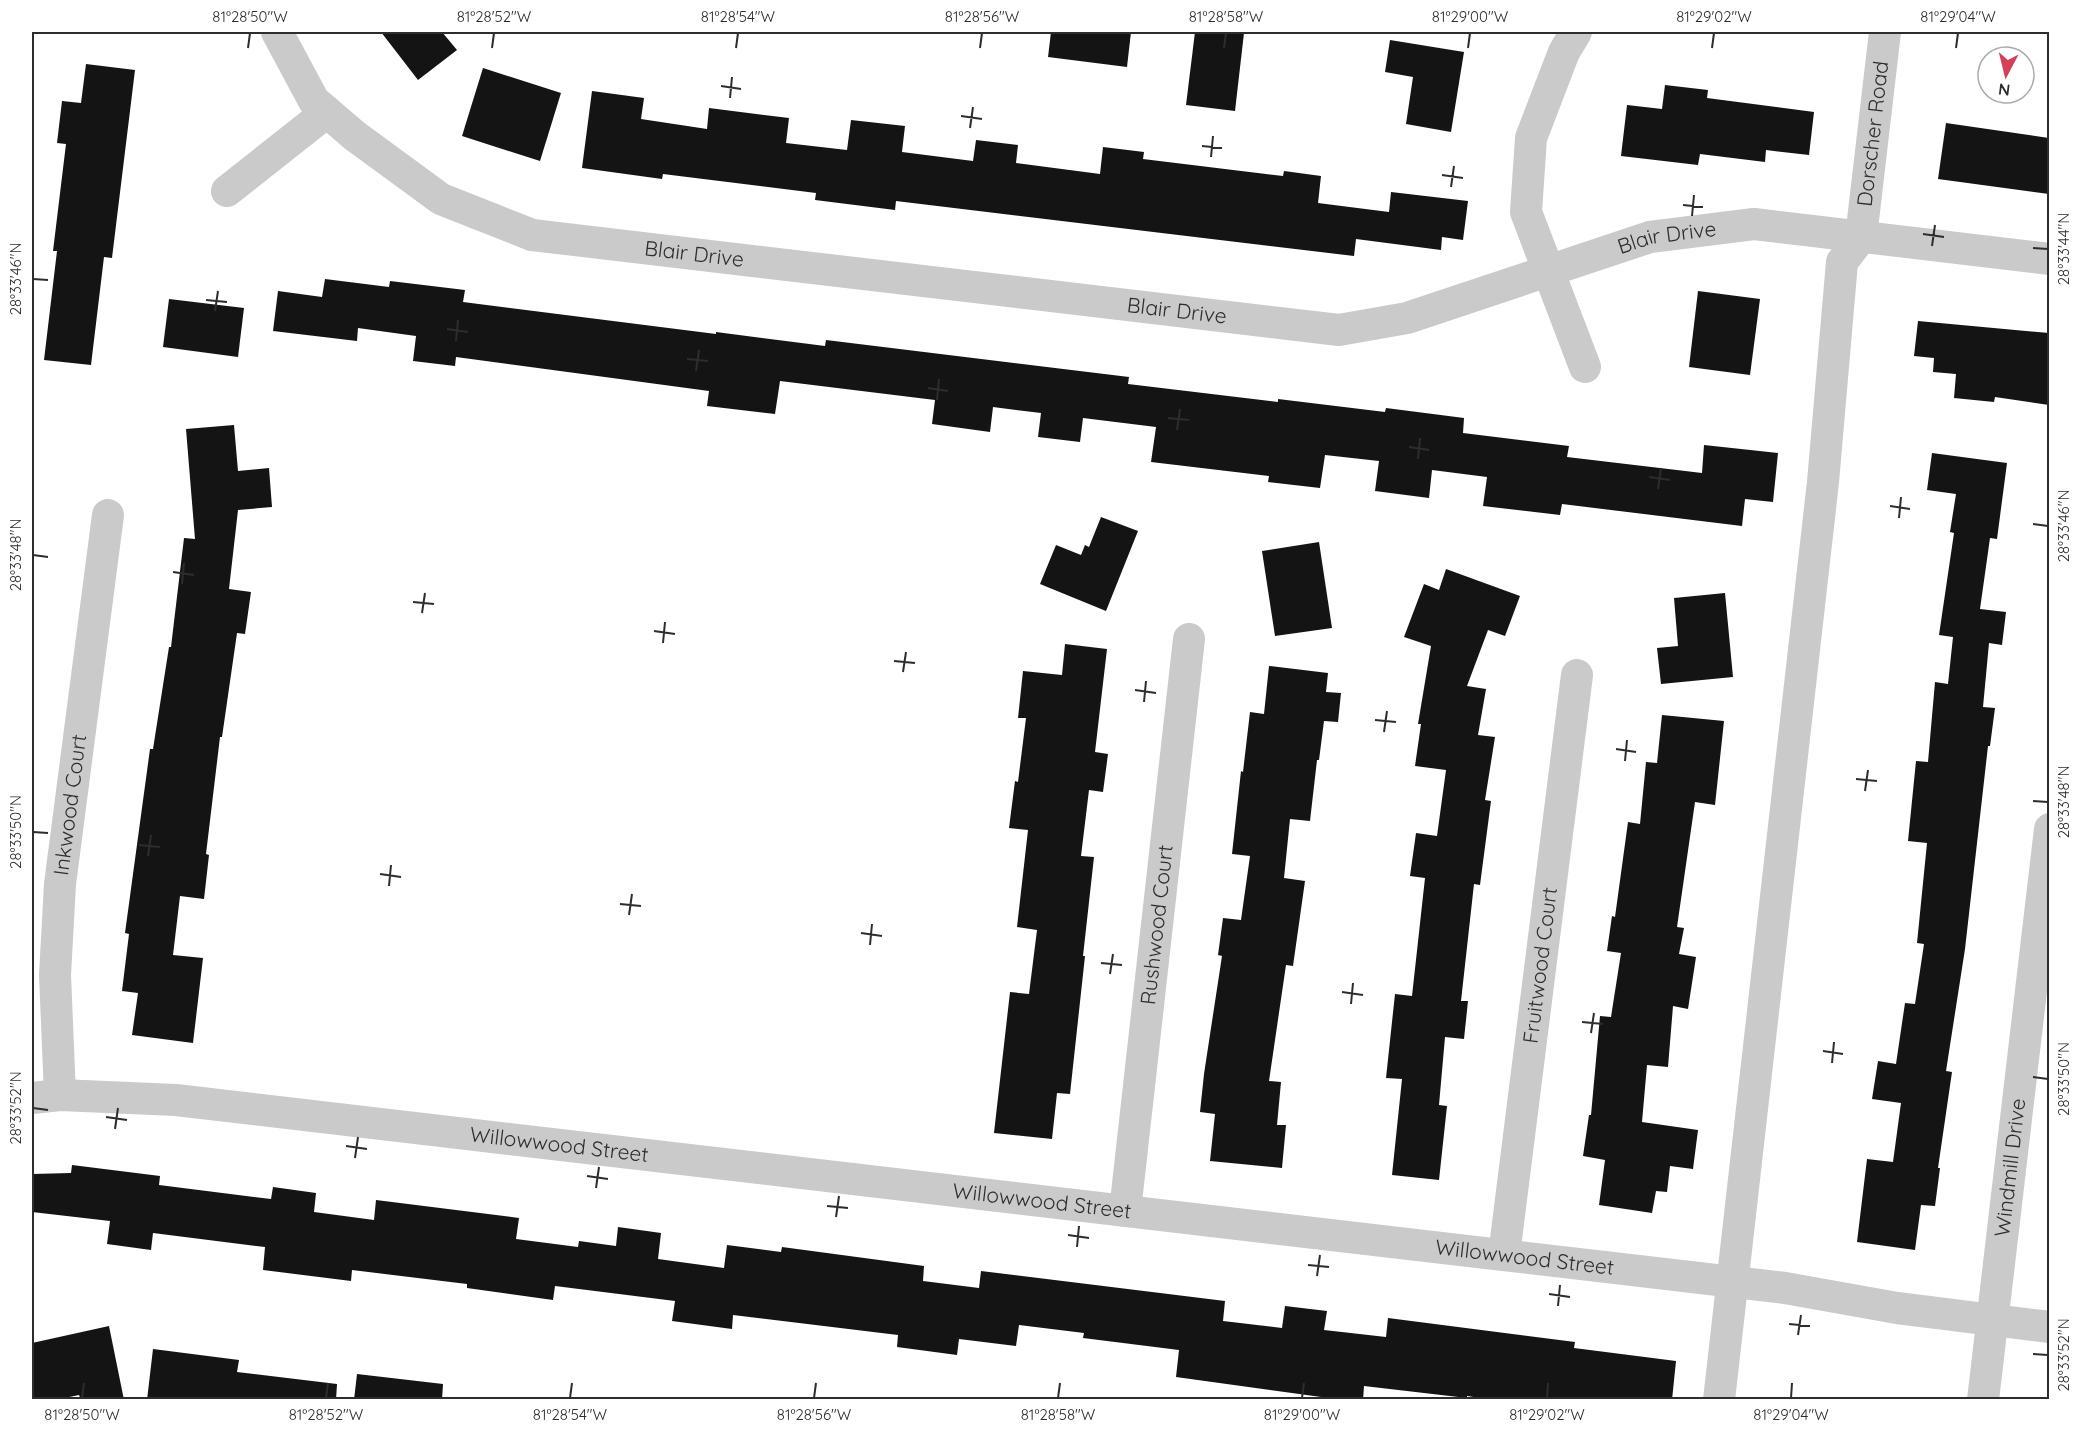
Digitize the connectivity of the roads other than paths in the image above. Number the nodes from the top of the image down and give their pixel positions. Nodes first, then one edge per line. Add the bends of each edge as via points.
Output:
1 (277, 32) edge
2 (1576, 32) edge
3 (1885, 32) edge
4 (327, 112) junction
5 (227, 192) dead end
6 (1861, 237) junction
7 (2049, 259) edge
8 (1549, 270) junction
9 (1585, 367) dead end
10 (108, 515) dead end
11 (1189, 639) dead end
12 (1577, 675) dead end
13 (2049, 830) edge
14 (46, 1097) edge
15 (1125, 1211) junction
16 (1504, 1255) junction
17 (1731, 1281) junction
18 (1992, 1320) junction
19 (2049, 1327) edge
20 (1719, 1400) edge
21 (1983, 1400) edge

1 - 4 street, Blair Drive via 314,101
2 - 8 street via 1564,52 1531,138 1526,212
3 - 6 street, Dorscher Road
4 - 5 street
4 - 8 street, Blair Drive via 441,199 532,235 1340,330 1407,318
6 - 7 street, Blair Drive
6 - 8 street, Blair Drive via 1754,224 1650,237
6 - 17 street via 1842,262 1823,482
8 - 9 street
10 - 14 street, Inkwood Court via 60,884
11 - 15 street, Rushwood Court
12 - 16 street, Fruitwood Court
13 - 18 street, Windmill Drive
14 - 15 street, Willowwood Street via 176,1100
15 - 16 street, Willowwood Street
16 - 17 street, Willowwood Street
17 - 18 street, Willowwood Street
17 - 20 street
18 - 19 street, Willowwood Street
18 - 21 street, Windmill Drive

